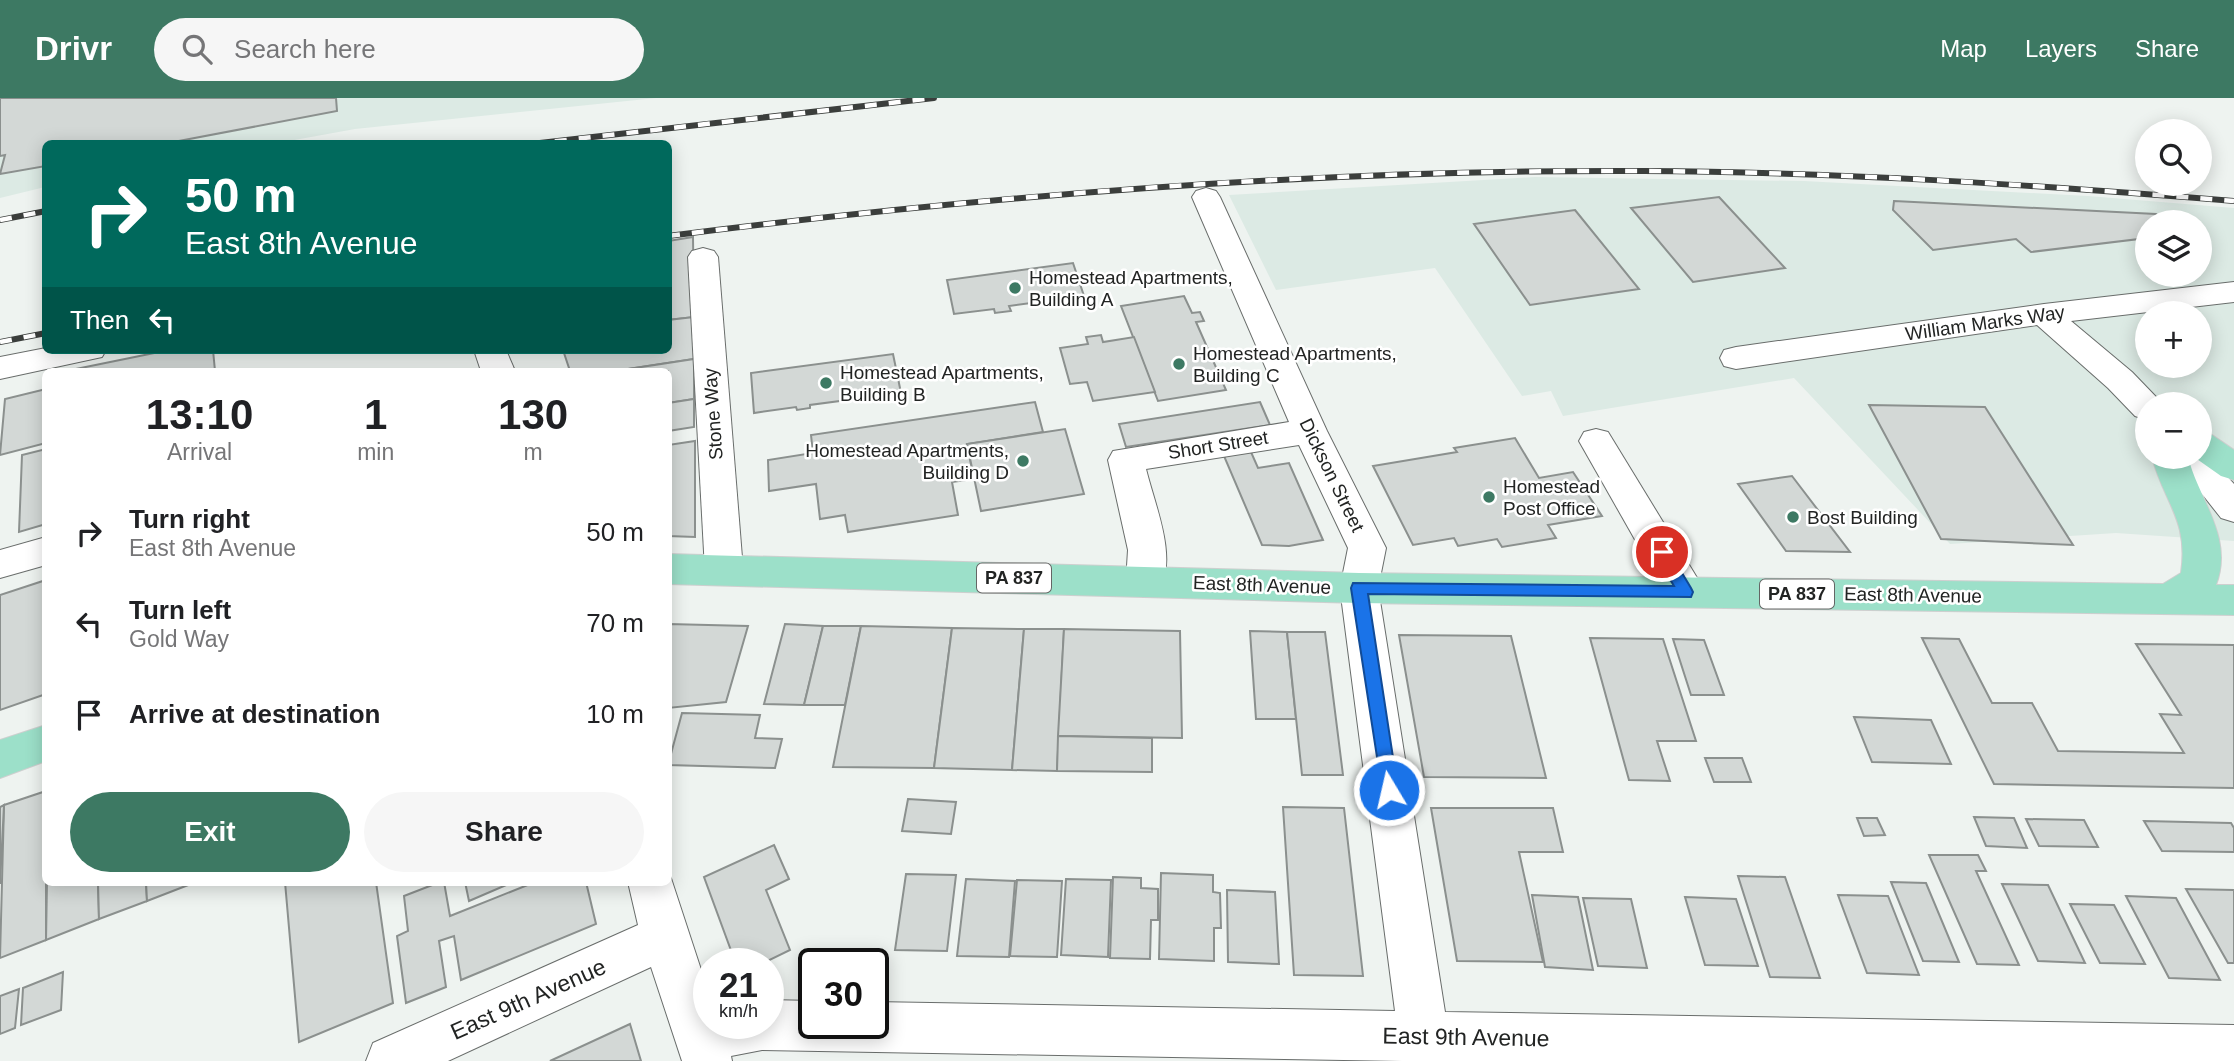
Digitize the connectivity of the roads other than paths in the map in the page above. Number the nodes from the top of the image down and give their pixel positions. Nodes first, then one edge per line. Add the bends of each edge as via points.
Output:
1 (1206, 197) dead end
2 (703, 257) dead end
3 (2234, 292) edge
4 (2044, 314) junction
5 (70, 354) edge
6 (1736, 358) dead end
7 (0, 368) edge
8 (2135, 396) edge
9 (1310, 431) junction
10 (1596, 441) dead end
11 (2212, 452) edge
12 (2234, 467) edge
13 (2173, 469) edge
14 (2201, 469) edge
15 (2234, 509) edge
16 (42, 552) edge
17 (0, 564) edge
18 (672, 569) edge
19 (723, 570) junction
20 (1145, 582) junction
21 (1359, 588) junction
22 (1685, 592) junction
23 (2169, 599) junction
24 (2234, 600) edge
25 (42, 744) edge
26 (0, 759) edge
27 (652, 886) edge
28 (664, 937) junction
29 (703, 1049) edge
30 (1425, 1049) edge
31 (2234, 1050) edge
32 (391, 1061) edge

1 - 9 street, Dickson Street
2 - 19 street, Stone Way
3 - 4 street, William Marks Way
4 - 6 street, William Marks Way
4 - 8 street
5 - 7 street
9 - 20 street, Short Street via 1126,460 1147,550
9 - 21 street, Dickson Street via 1367,548
10 - 22 street
11 - 12 main road
13 - 23 main road via 2199,526 2203,554 2199,581
14 - 15 street
16 - 17 street
18 - 19 main road, East 8th Avenue / PA 837
19 - 20 main road, East 8th Avenue / PA 837
20 - 21 main road, East 8th Avenue / PA 837
21 - 22 main road, East 8th Avenue / PA 837
21 - 30 street, Dickson Street
22 - 23 main road, East 8th Avenue / PA 837
23 - 24 main road, East 8th Avenue / PA 837
25 - 26 main road
27 - 28 street
28 - 29 street
28 - 32 street, East 9th Avenue
29 - 30 street, East 9th Avenue via 762,1025
30 - 31 street, East 9th Avenue

